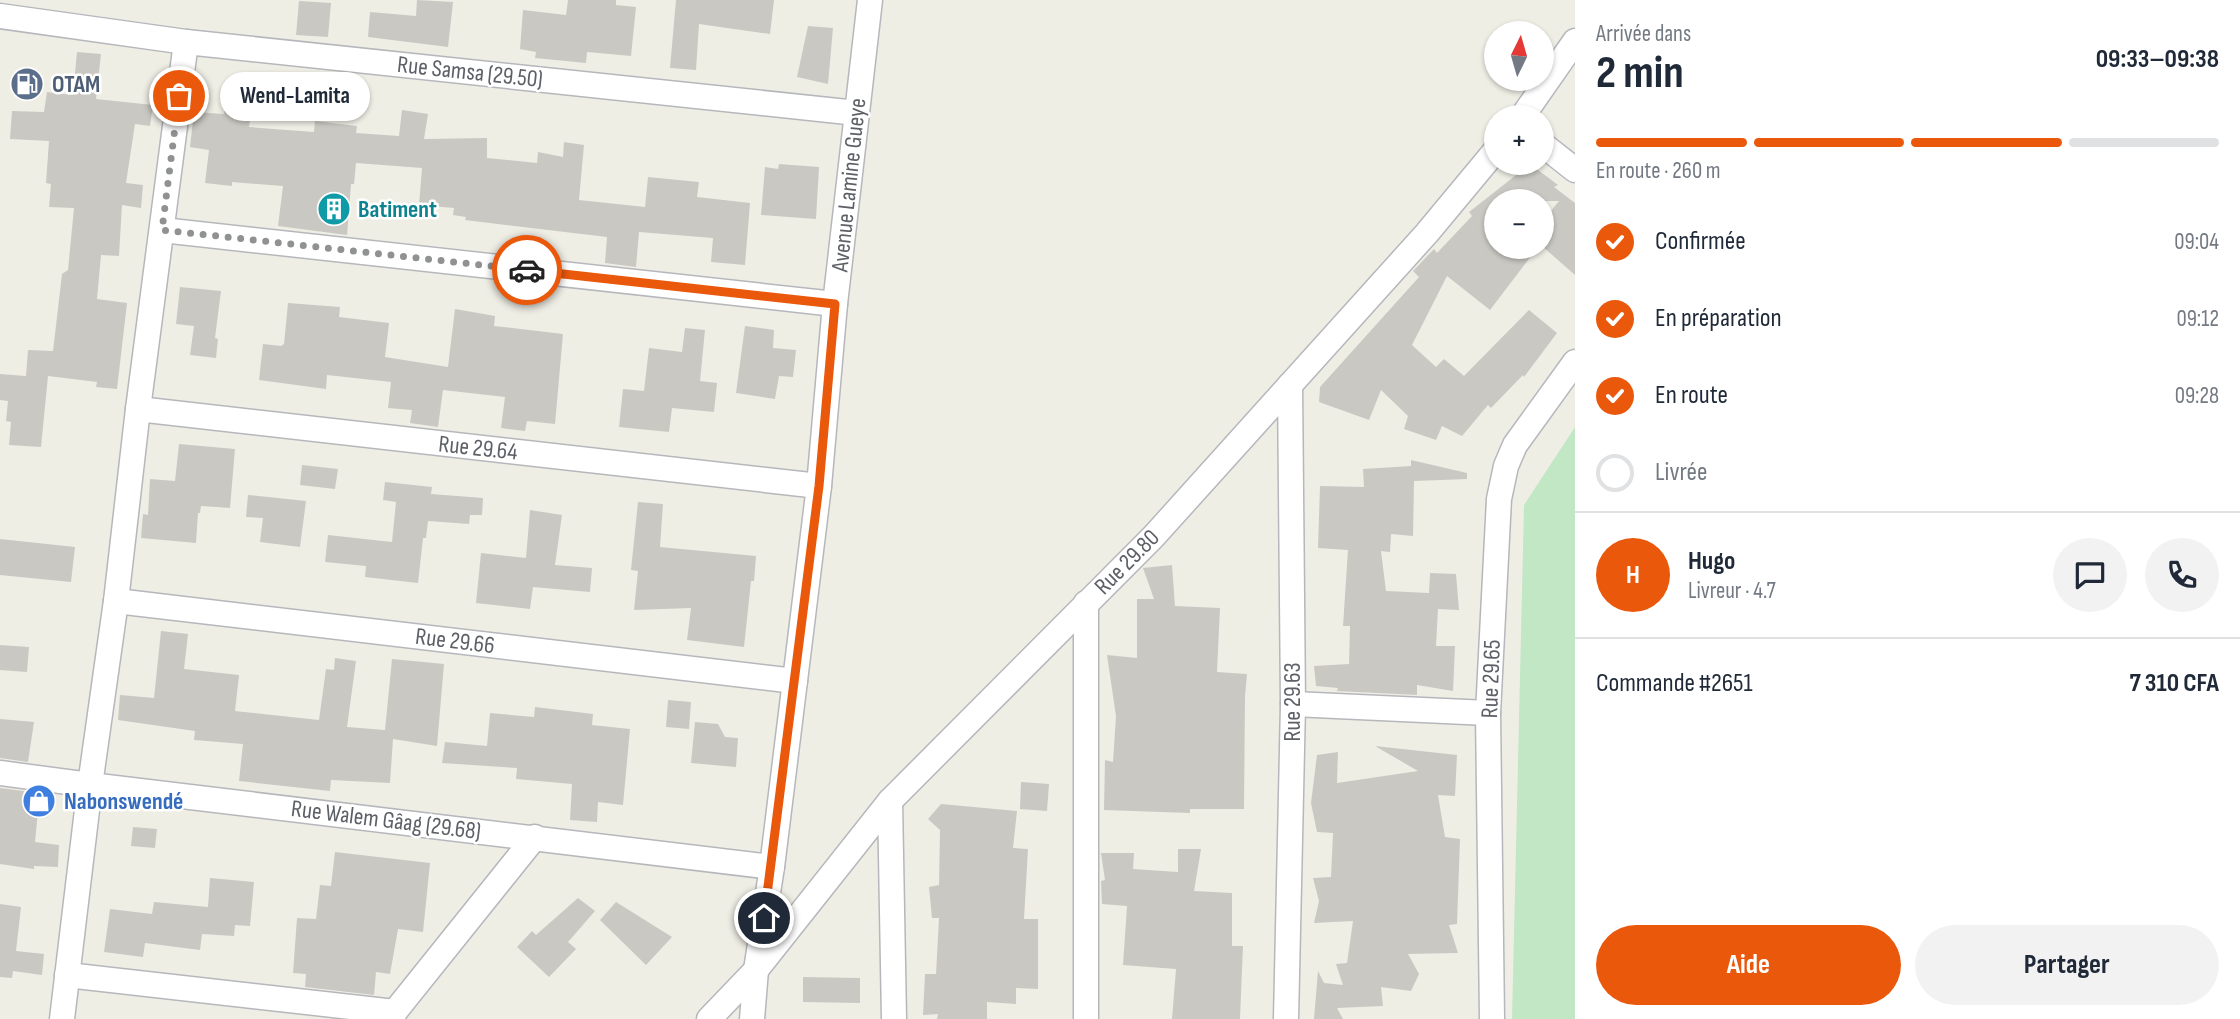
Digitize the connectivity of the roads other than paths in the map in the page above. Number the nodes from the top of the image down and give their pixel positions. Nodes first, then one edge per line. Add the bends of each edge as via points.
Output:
1 (870, 0) edge
2 (0, 16) edge
3 (1575, 41) edge
4 (186, 42) junction
5 (1530, 105) edge
6 (856, 113) junction
7 (1554, 153) edge
8 (1484, 164) edge
9 (1575, 170) edge
10 (162, 230) junction
11 (835, 304) junction
12 (1575, 362) edge
13 (1290, 385) junction
14 (138, 409) junction
15 (819, 486) junction
16 (116, 601) junction
17 (1086, 603) junction
18 (795, 681) junction
19 (1293, 704) junction
20 (1489, 713) junction
21 (0, 773) edge
22 (90, 785) junction
23 (890, 801) junction
24 (536, 837) junction
25 (772, 867) junction
26 (756, 970) junction
27 (67, 975) junction
28 (392, 1016) edge
29 (62, 1019) edge
30 (709, 1019) edge
31 (752, 1019) edge
32 (894, 1019) edge
33 (1086, 1019) edge
34 (1286, 1019) edge
35 (1492, 1019) edge

1 - 6 street, Avenue Lamine Gueye
2 - 4 street, Rue Samsa (29.50)
3 - 5 street
4 - 6 street, Rue Samsa (29.50)
4 - 10 street
6 - 11 street, Avenue Lamine Gueye
7 - 9 street
8 - 13 street, Rue 29.80
10 - 11 street
10 - 14 street
11 - 15 street, Avenue Lamine Gueye
12 - 20 street, Rue 29.65 via 1506,466 1499,499
13 - 17 street, Rue 29.80 via 1154,536
13 - 19 street, Rue 29.63
14 - 15 street, Rue 29.64
14 - 16 street
15 - 18 street, Avenue Lamine Gueye
16 - 18 street, Rue 29.66
16 - 22 street
17 - 23 street, Rue 29.80
17 - 33 street
18 - 25 street, Avenue Lamine Gueye
19 - 20 street
19 - 34 street, Rue 29.63
20 - 35 street, Rue 29.65
21 - 22 street, Rue Walem Gâag (29.68)
22 - 24 street, Rue Walem Gâag (29.68)
22 - 27 street
23 - 26 street, Rue 29.80
23 - 32 street
24 - 25 street, Rue Walem Gâag (29.68)
24 - 28 street
25 - 26 street, Avenue Lamine Gueye
26 - 30 street
26 - 31 street, Avenue Lamine Gueye
27 - 28 street
27 - 29 street

